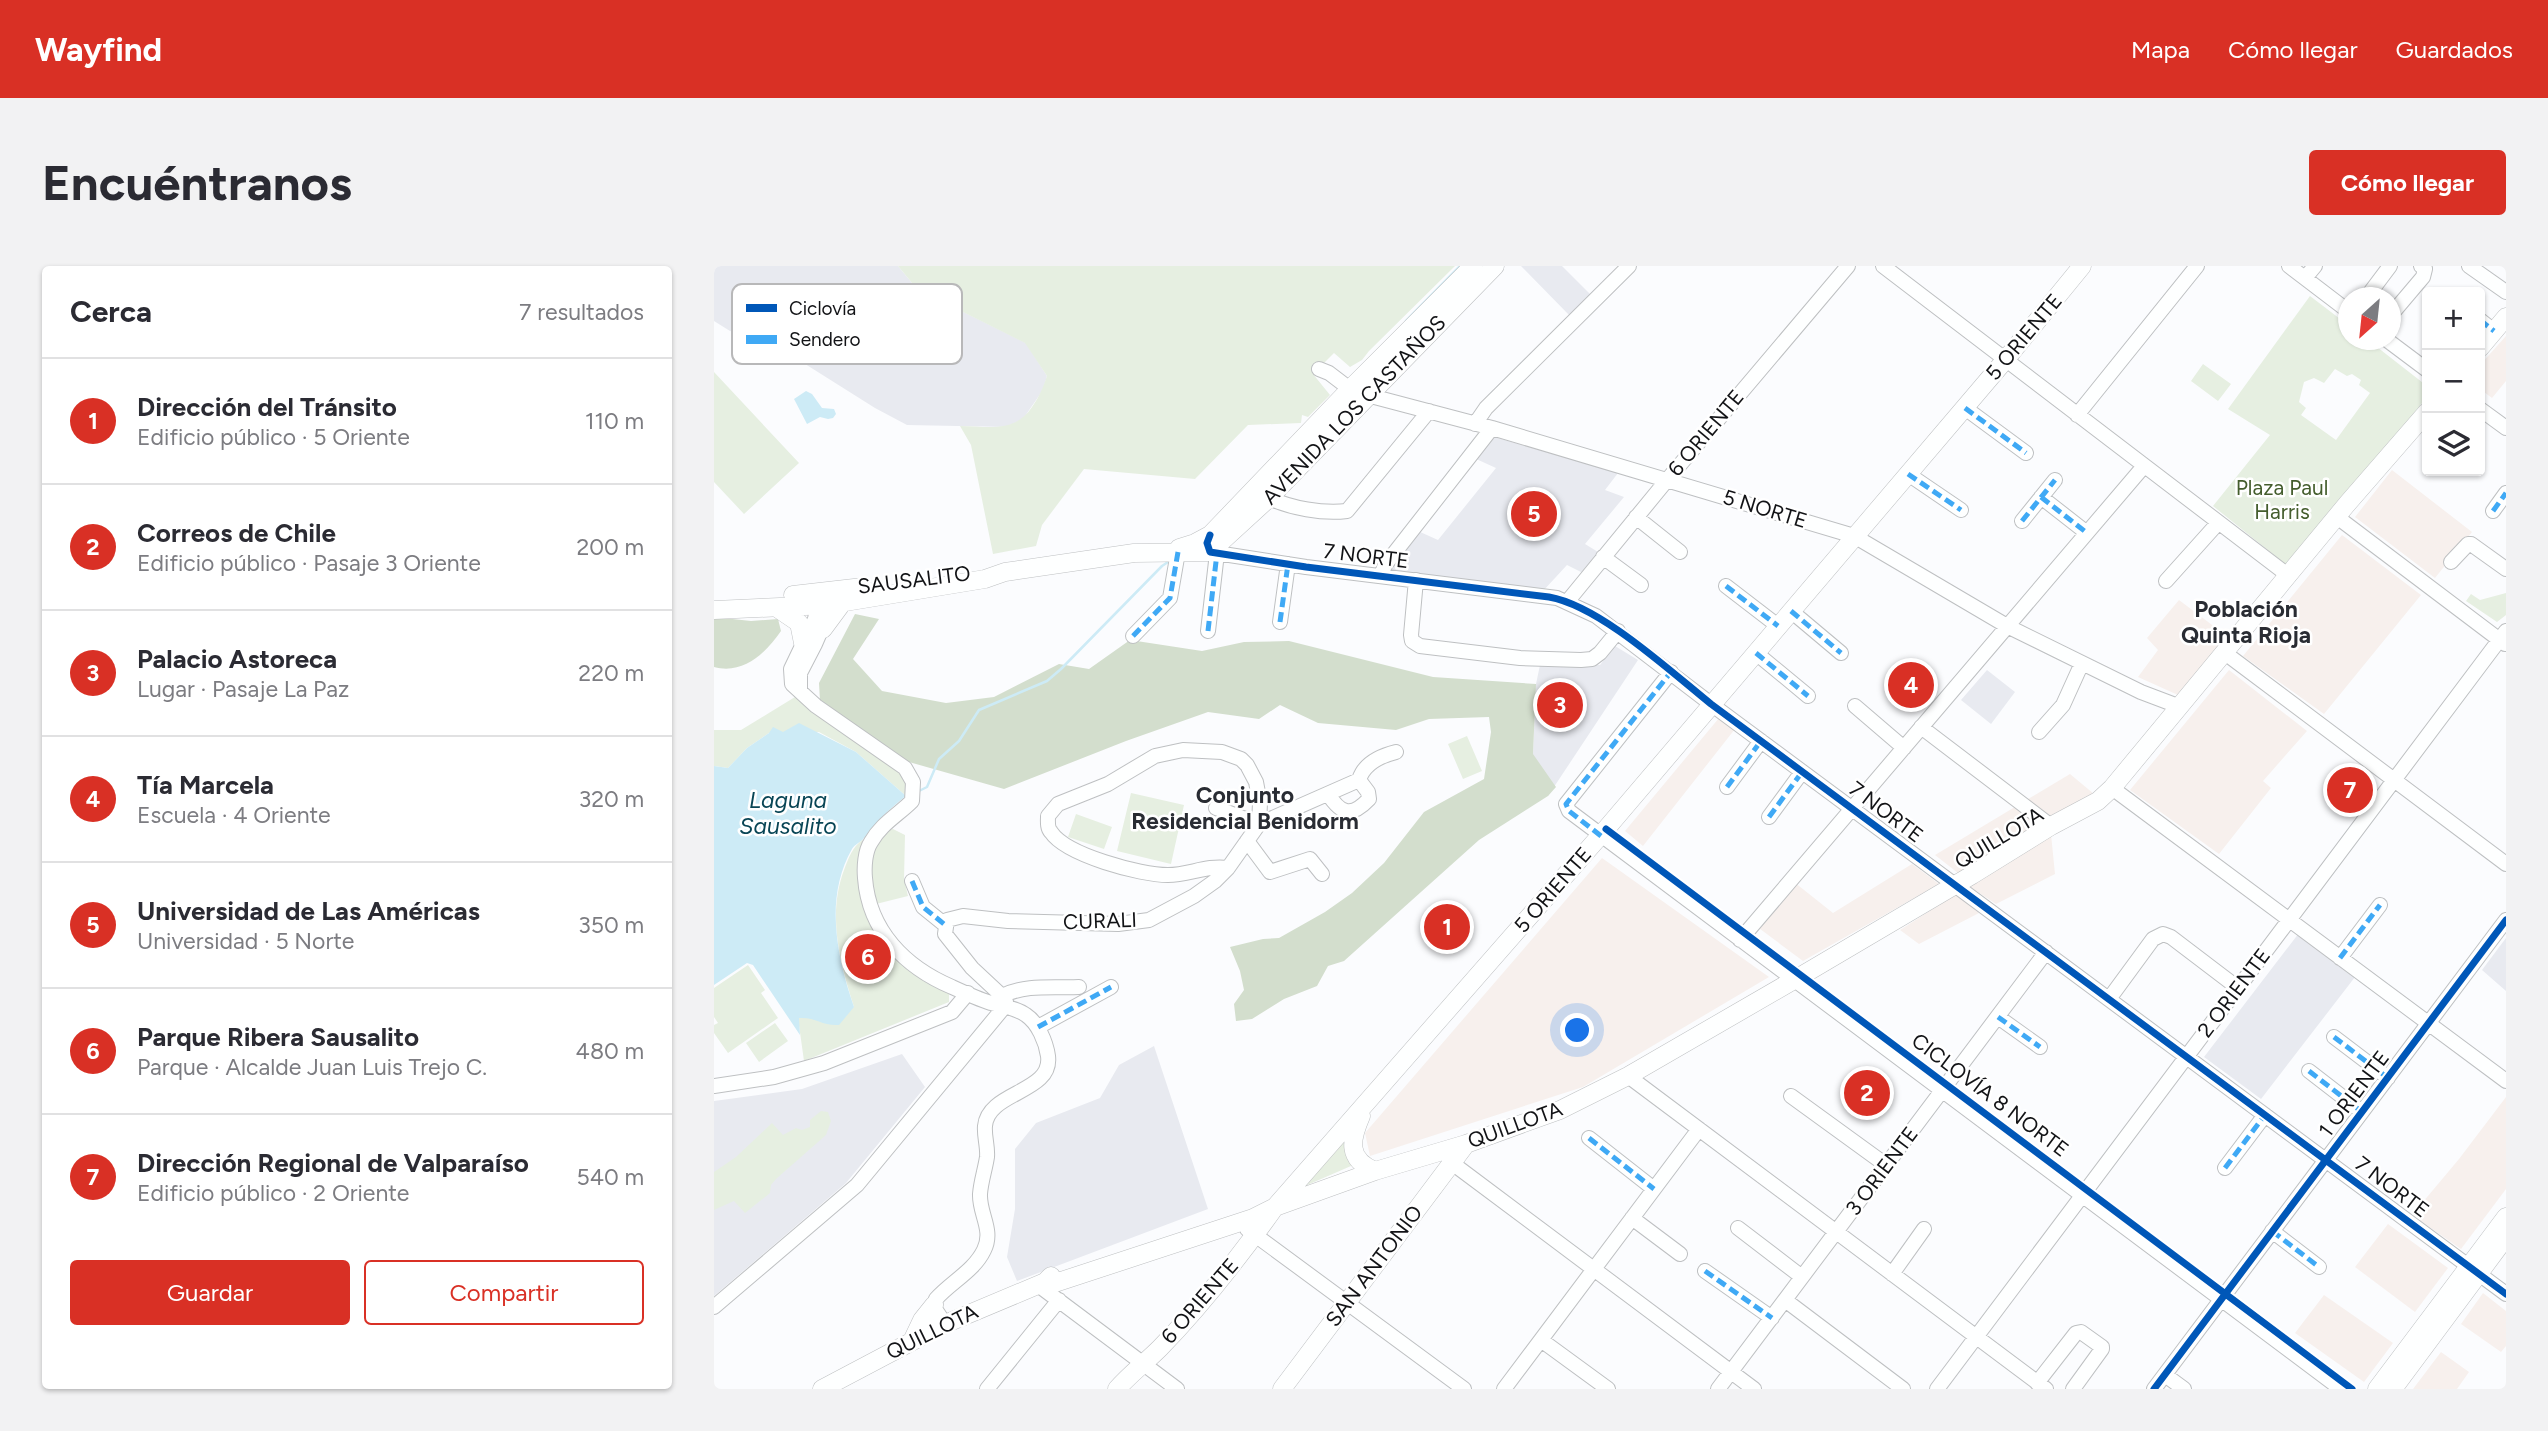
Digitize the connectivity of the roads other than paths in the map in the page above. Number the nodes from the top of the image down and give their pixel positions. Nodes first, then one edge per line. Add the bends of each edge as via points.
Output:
1 (1473, 266) edge
2 (1495, 266) edge
3 (1629, 266) edge
4 (1848, 266) edge
5 (1883, 266) edge
6 (2082, 266) edge
7 (2197, 266) edge
8 (2288, 266) edge
9 (2315, 266) edge
10 (2390, 266) edge
11 (2421, 266) edge
12 (2469, 266) edge
13 (2305, 278) junction
14 (2374, 287) edge
15 (2506, 292) edge
16 (2338, 303) edge
17 (2401, 303) edge
18 (2500, 324) edge
19 (2485, 342) edge
20 (2400, 350) edge
21 (2006, 359) junction
22 (2422, 366) edge
23 (1325, 367) dead end
24 (1350, 389) junction
25 (1367, 395) junction
26 (1965, 408) junction
27 (1429, 411) junction
28 (2426, 413) edge
29 (2485, 413) edge
30 (2077, 415) junction
31 (1475, 424) junction
32 (1492, 428) junction
33 (2506, 428) edge
34 (2026, 453) dead end
35 (2144, 466) junction
36 (1908, 474) junction
37 (1667, 480) junction
38 (2055, 480) dead end
39 (2506, 494) edge
40 (2041, 497) junction
41 (1269, 498) junction
42 (1961, 510) dead end
43 (2493, 511) dead end
44 (1636, 517) junction
45 (2337, 517) junction
46 (2022, 521) dead end
47 (2218, 523) junction
48 (2087, 533) junction
49 (1854, 536) junction
50 (1212, 547) junction
51 (1171, 552) junction
52 (1680, 552) dead end
53 (1603, 557) junction
54 (2451, 562) dead end
55 (1288, 564) junction
56 (2506, 569) edge
57 (1381, 576) junction
58 (2289, 576) junction
59 (1416, 580) junction
60 (2166, 581) dead end
61 (1641, 585) dead end
62 (1726, 586) dead end
63 (828, 601) junction
64 (714, 602) edge
65 (1567, 602) junction
66 (776, 608) junction
67 (714, 610) edge
68 (1791, 611) junction
69 (1280, 622) dead end
70 (1778, 626) junction
71 (2007, 626) junction
72 (823, 629) joint
73 (1208, 631) dead end
74 (1618, 631) junction
75 (1133, 636) dead end
76 (2504, 639) edge
77 (803, 643) junction
78 (1756, 653) junction
79 (1841, 653) dead end
80 (2225, 653) junction
81 (2082, 663) junction
82 (1671, 672) junction
83 (800, 690) junction
84 (1808, 696) dead end
85 (1711, 704) junction
86 (1856, 706) dead end
87 (2178, 706) junction
88 (1921, 727) junction
89 (2039, 732) dead end
90 (1761, 741) junction
91 (1904, 748) junction
92 (1396, 752) dead end
93 (1802, 772) junction
94 (1359, 780) junction
95 (2394, 780) junction
96 (1727, 786) dead end
97 (2112, 788) junction
98 (1328, 794) junction
99 (1216, 808) dead end
100 (1852, 808) junction
101 (1769, 817) dead end
102 (1259, 824) junction
103 (2051, 825) junction
104 (1601, 836) junction
105 (1247, 841) junction
106 (2506, 864) edge
107 (1228, 868) junction
108 (1322, 874) dead end
109 (912, 881) dead end
110 (1955, 885) junction
111 (2380, 905) dead end
112 (2290, 920) junction
113 (2506, 920) edge
114 (944, 924) junction
115 (1740, 940) junction
116 (2046, 952) junction
117 (2340, 958) junction
118 (1794, 980) junction
119 (1079, 987) dead end
120 (1111, 987) dead end
121 (2238, 988) junction
122 (968, 993) junction
123 (2109, 999) junction
124 (1003, 1001) junction
125 (1998, 1017) junction
126 (2429, 1023) junction
127 (1038, 1027) junction
128 (2334, 1037) dead end
129 (2040, 1047) dead end
130 (2187, 1057) junction
131 (2309, 1071) dead end
132 (1628, 1076) junction
133 (2388, 1078) junction
134 (2506, 1081) edge
135 (714, 1086) edge
136 (1942, 1091) junction
137 (1791, 1096) dead end
138 (1365, 1106) junction
139 (2362, 1112) junction
140 (2265, 1115) junction
141 (1699, 1129) junction
142 (1589, 1138) dead end
143 (1466, 1144) junction
144 (2326, 1160) junction
145 (1452, 1163) junction
146 (1886, 1165) junction
147 (2225, 1168) dead end
148 (1375, 1171) junction
149 (1654, 1189) junction
150 (2082, 1196) junction
151 (1275, 1207) junction
152 (2506, 1217) edge
153 (1632, 1218) junction
154 (1233, 1225) junction
155 (1738, 1228) dead end
156 (1924, 1229) dead end
157 (2273, 1231) junction
158 (1836, 1232) junction
159 (1256, 1233) junction
160 (2506, 1237) edge
161 (1680, 1254) dead end
162 (2319, 1267) dead end
163 (1594, 1269) junction
164 (2474, 1270) junction
165 (1705, 1271) dead end
166 (1892, 1274) junction
167 (1802, 1277) junction
168 (1042, 1284) junction
169 (2506, 1294) edge
170 (1059, 1300) junction
171 (1785, 1300) junction
172 (2221, 1300) junction
173 (1348, 1302) junction
174 (934, 1305) junction
175 (714, 1307) edge
176 (1772, 1318) junction
177 (945, 1324) junction
178 (1976, 1337) junction
179 (1541, 1340) junction
180 (912, 1341) junction
181 (1143, 1363) junction
182 (1731, 1372) junction
183 (2165, 1375) junction
184 (2041, 1386) edge
185 (822, 1389) edge
186 (987, 1389) edge
187 (1117, 1389) edge
188 (1177, 1389) edge
189 (1282, 1389) edge
190 (1464, 1389) edge
191 (1504, 1389) edge
192 (1608, 1389) edge
193 (1718, 1389) edge
194 (1754, 1389) edge
195 (1903, 1389) edge
196 (1937, 1389) edge
197 (2073, 1389) edge
198 (2154, 1389) edge
199 (2184, 1389) edge
200 (2341, 1389) edge
201 (2377, 1389) edge
202 (2393, 1389) edge

1 - 24 main road, AVENIDA LOS CASTAÑOS
2 - 25 main road, AVENIDA LOS CASTAÑOS
3 - 31 street
4 - 37 street, 6 ORIENTE
5 - 21 street
6 - 21 main road, 5 ORIENTE
7 - 30 street
8 - 13 street
9 - 13 street
10 - 14 street
11 - 17 street via 2423,277
12 - 15 street
13 - 16 street
18 - 19 main road
20 - 22 street
21 - 26 main road, 5 ORIENTE
21 - 30 street
23 - 24 street, 5 NORTE
24 - 25 street, 5 NORTE
24 - 50 main road, AVENIDA LOS CASTAÑOS
25 - 27 street, 5 NORTE
25 - 41 main road, AVENIDA LOS CASTAÑOS
26 - 34 street
26 - 36 main road, 5 ORIENTE
27 - 31 street, 5 NORTE
27 - 41 street via 1347,511 1283,504
28 - 45 main road, QUILLOTA
29 - 33 street
30 - 35 street
31 - 32 street, 5 NORTE
32 - 37 street, 5 NORTE
32 - 57 street
35 - 47 street
35 - 48 street
36 - 42 street
36 - 49 main road, 5 ORIENTE
37 - 44 street, 6 ORIENTE
37 - 49 street, 5 NORTE
38 - 40 street
39 - 43 street
40 - 46 street
40 - 48 street
41 - 50 main road, AVENIDA LOS CASTAÑOS
44 - 52 street
44 - 53 street, 6 ORIENTE
45 - 58 main road, QUILLOTA
45 - 76 street
47 - 58 street
47 - 60 street
48 - 71 street
49 - 68 main road, 5 ORIENTE
49 - 71 street, 5 NORTE
50 - 51 main road, SAUSALITO
50 - 55 street, 7 NORTE
50 - 73 street
51 - 63 main road, SAUSALITO via 1134,553
51 - 75 street via 1170,598
53 - 61 street
53 - 65 street, 6 ORIENTE
54 - 56 street via 2471,544
55 - 57 street, 7 NORTE
55 - 69 street
57 - 59 street, 7 NORTE
58 - 80 main road, QUILLOTA
59 - 65 street, 7 NORTE
59 - 74 street via 1411,635 1420,646 1581,660 1600,653
62 - 70 street
63 - 64 main road
63 - 66 main road
63 - 72 main road
63 - 77 street
65 - 74 street, 7 NORTE
66 - 67 main road
66 - 77 main road via 799,622
68 - 70 main road, 5 ORIENTE
68 - 79 street
70 - 78 main road, 5 ORIENTE
71 - 81 street, 5 NORTE
71 - 88 street
72 - 83 street via 800,673
74 - 82 street, 7 NORTE
76 - 95 street, 2 ORIENTE
77 - 83 street via 791,676
78 - 84 street
78 - 85 main road, 5 ORIENTE
80 - 87 main road, QUILLOTA
80 - 95 street
81 - 87 street, 5 NORTE
81 - 89 street via 2063,705
82 - 85 street, 7 NORTE
82 - 104 street via 1566,804
83 - 122 street via 905,768 913,794 910,804 879,830 869,845 864,869 871,912 908,961
85 - 90 street, 7 NORTE
85 - 104 main road, 5 ORIENTE
86 - 91 street
87 - 97 main road, QUILLOTA
88 - 91 street
88 - 103 street
90 - 93 street, 7 NORTE
90 - 96 street
91 - 100 street
92 - 94 street via 1368,764
93 - 100 street, 7 NORTE
93 - 101 street
94 - 98 street
94 - 98 street via 1369,799 1352,810 1339,810
95 - 106 street
95 - 112 street, 2 ORIENTE
97 - 103 main road, QUILLOTA via 2098,801
97 - 112 street
98 - 102 street
99 - 102 street
100 - 110 street, 7 NORTE
100 - 115 street
102 - 105 street, CURALI
102 - 107 street via 1258,788 1247,765 1222,752 1183,750 1155,757 1108,784 1058,804 1048,816 1049,831 1065,844 1127,870 1168,875
103 - 110 main road, QUILLOTA
104 - 115 street
104 - 138 main road, 5 ORIENTE
105 - 107 street, CURALI
105 - 108 street via 1270,872 1310,859
107 - 114 street, CURALI via 1194,896 1149,920 1047,923 963,916
109 - 114 street via 922,907
110 - 116 street, 7 NORTE
110 - 118 main road, QUILLOTA
111 - 117 street
112 - 117 street
112 - 121 street, 2 ORIENTE
113 - 126 street, 1 ORIENTE
114 - 124 street via 956,950
115 - 118 street
116 - 123 street, 7 NORTE
116 - 125 street, 3 ORIENTE
117 - 126 street
118 - 132 main road, QUILLOTA
118 - 136 street
119 - 124 street via 1014,990
120 - 127 street
121 - 123 street via 2163,934 2153,939
121 - 130 street, 2 ORIENTE
122 - 124 street
122 - 135 street via 952,1012 824,1063
123 - 130 street, 7 NORTE
124 - 127 street
124 - 175 street via 857,1185
125 - 129 street
125 - 136 street, 3 ORIENTE
126 - 133 street, 1 ORIENTE
126 - 134 street
127 - 174 street via 1048,1057 1045,1071 1036,1082 995,1107 984,1127 987,1158 980,1195 987,1243 973,1266 944,1290
128 - 133 street
130 - 140 street, 7 NORTE
130 - 150 street, 2 ORIENTE
131 - 139 street
132 - 141 street
132 - 143 main road, QUILLOTA via 1560,1110
133 - 139 street, 1 ORIENTE
136 - 146 street, 3 ORIENTE
136 - 150 street
137 - 146 street
138 - 148 main road via 1353,1144 1357,1159
138 - 151 main road, 5 ORIENTE
139 - 144 street, 1 ORIENTE
140 - 144 street, 7 NORTE
140 - 147 street
141 - 149 street
141 - 158 street
142 - 149 street
143 - 145 main road, SAN ANTONIO
143 - 148 main road, QUILLOTA
144 - 157 street, 1 ORIENTE
144 - 164 street, 7 NORTE
145 - 163 street
145 - 173 main road, SAN ANTONIO
146 - 158 street, 3 ORIENTE
148 - 151 main road, QUILLOTA
149 - 153 street
150 - 172 street
150 - 178 street, 2 ORIENTE
151 - 154 main road, QUILLOTA
151 - 159 main road, 6 ORIENTE
151 - 168 main road, QUILLOTA via 1255,1208 1112,1254 1050,1276
152 - 164 main road
153 - 161 street
153 - 163 street
154 - 159 street
154 - 168 main road, QUILLOTA
155 - 167 street
156 - 166 street
157 - 162 street
157 - 172 street, 1 ORIENTE
158 - 166 street
158 - 167 street, 3 ORIENTE
159 - 173 street
159 - 181 main road, 6 ORIENTE via 1205,1298
160 - 164 main road
163 - 179 street
163 - 182 street
164 - 169 street, 7 NORTE
164 - 201 main road
164 - 202 main road
165 - 176 street
166 - 178 street
167 - 171 street, 3 ORIENTE
168 - 170 street
168 - 177 main road, QUILLOTA
170 - 181 street
170 - 186 street
171 - 176 street, 3 ORIENTE
171 - 195 street
172 - 183 street, 1 ORIENTE
172 - 200 street
173 - 189 main road, SAN ANTONIO
173 - 190 street
174 - 177 street
174 - 180 main road
176 - 182 street, 3 ORIENTE
177 - 180 main road, QUILLOTA
178 - 184 street
178 - 196 street, 2 ORIENTE
179 - 191 street
179 - 192 street
180 - 185 main road, QUILLOTA
181 - 187 main road, 6 ORIENTE
181 - 188 street
182 - 193 street, 3 ORIENTE
182 - 194 street
183 - 198 street, 1 ORIENTE
183 - 199 street
184 - 197 street via 2081,1332 2102,1349

